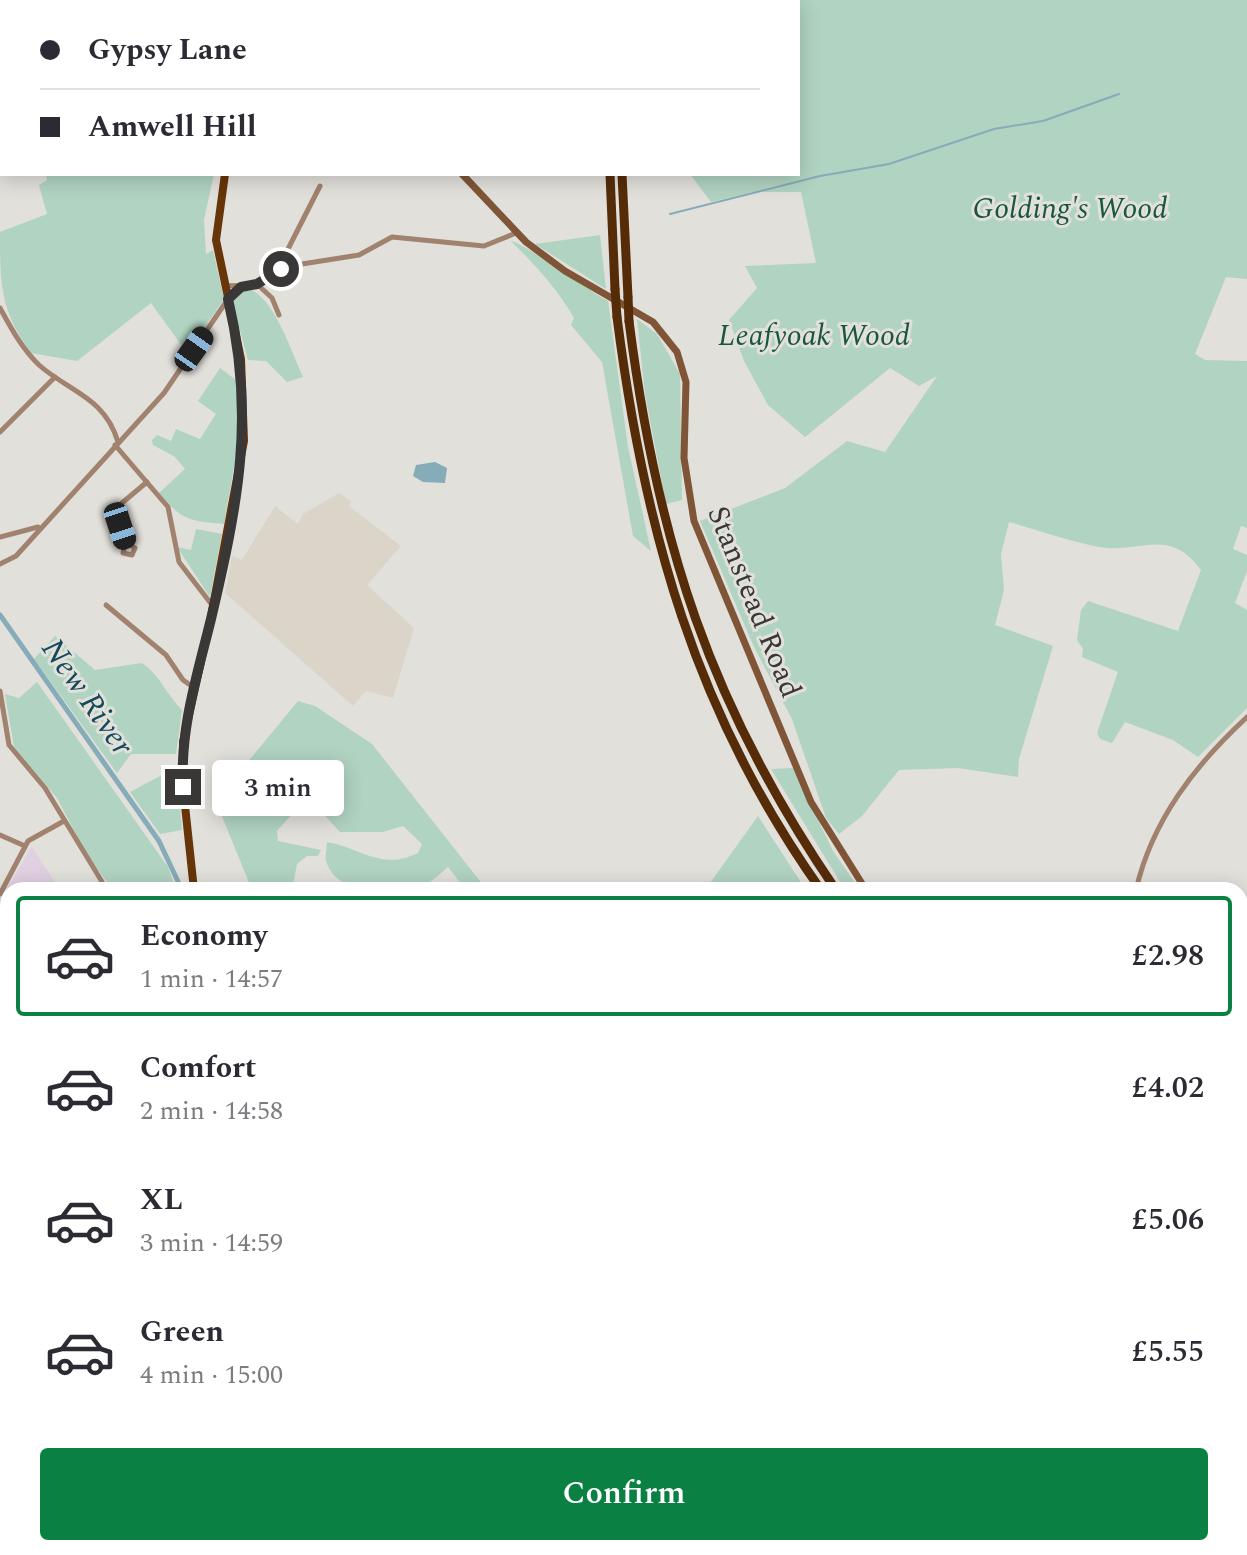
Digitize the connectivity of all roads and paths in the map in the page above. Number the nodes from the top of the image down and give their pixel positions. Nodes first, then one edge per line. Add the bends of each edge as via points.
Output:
1 (225, 176) edge
2 (464, 176) edge
3 (607, 176) edge
4 (624, 176) edge
5 (320, 186) dead end
6 (516, 233) junction
7 (283, 267) junction
8 (257, 284) junction
9 (224, 286) junction
10 (241, 287) junction
11 (228, 299) junction
12 (0, 308) edge
13 (279, 315) dead end
14 (55, 377) junction
15 (0, 432) edge
16 (115, 433) junction
17 (124, 436) junction
18 (117, 444) junction
19 (147, 482) junction
20 (39, 526) junction
21 (0, 537) edge
22 (126, 542) dead end
23 (0, 564) edge
24 (106, 605) dead end
25 (213, 605) junction
26 (193, 687) junction
27 (0, 691) edge
28 (1247, 717) edge
29 (64, 821) junction
30 (1, 838) edge
31 (25, 846) junction
32 (6, 882) edge
33 (102, 882) edge
34 (193, 882) edge
35 (816, 882) edge
36 (831, 882) edge
37 (861, 882) edge
38 (1139, 882) edge

1 - 9 main road via 216,229
2 - 6 main road, Stanstead Road
3 - 35 highway, bridge via 617,317 636,448 658,547 687,636 725,725 762,797
4 - 36 highway, bridge via 629,321 647,445 669,543 735,721
5 - 7 street
6 - 7 street via 484,246 398,236 359,255
6 - 37 main road, Stanstead Road via 552,262 653,322 677,352 686,382 684,458 694,521 811,802
7 - 8 street
8 - 10 street
8 - 13 street via 272,298
9 - 10 street
9 - 11 main road
10 - 11 street
11 - 17 street via 164,393
11 - 25 main road via 241,359 244,427
12 - 14 street via 28,352
14 - 15 street
14 - 16 street via 79,389
16 - 17 street
16 - 18 street
17 - 18 street
18 - 19 street
18 - 20 street
19 - 22 street via 116,508
19 - 25 street via 168,507 179,562
20 - 21 street
20 - 23 street via 16,556
24 - 26 street via 166,655
25 - 26 main road
26 - 34 main road via 182,762
27 - 29 street via 9,745
28 - 38 street via 1212,748 1170,806
29 - 31 street via 33,836
29 - 33 street
30 - 31 street
31 - 32 street

